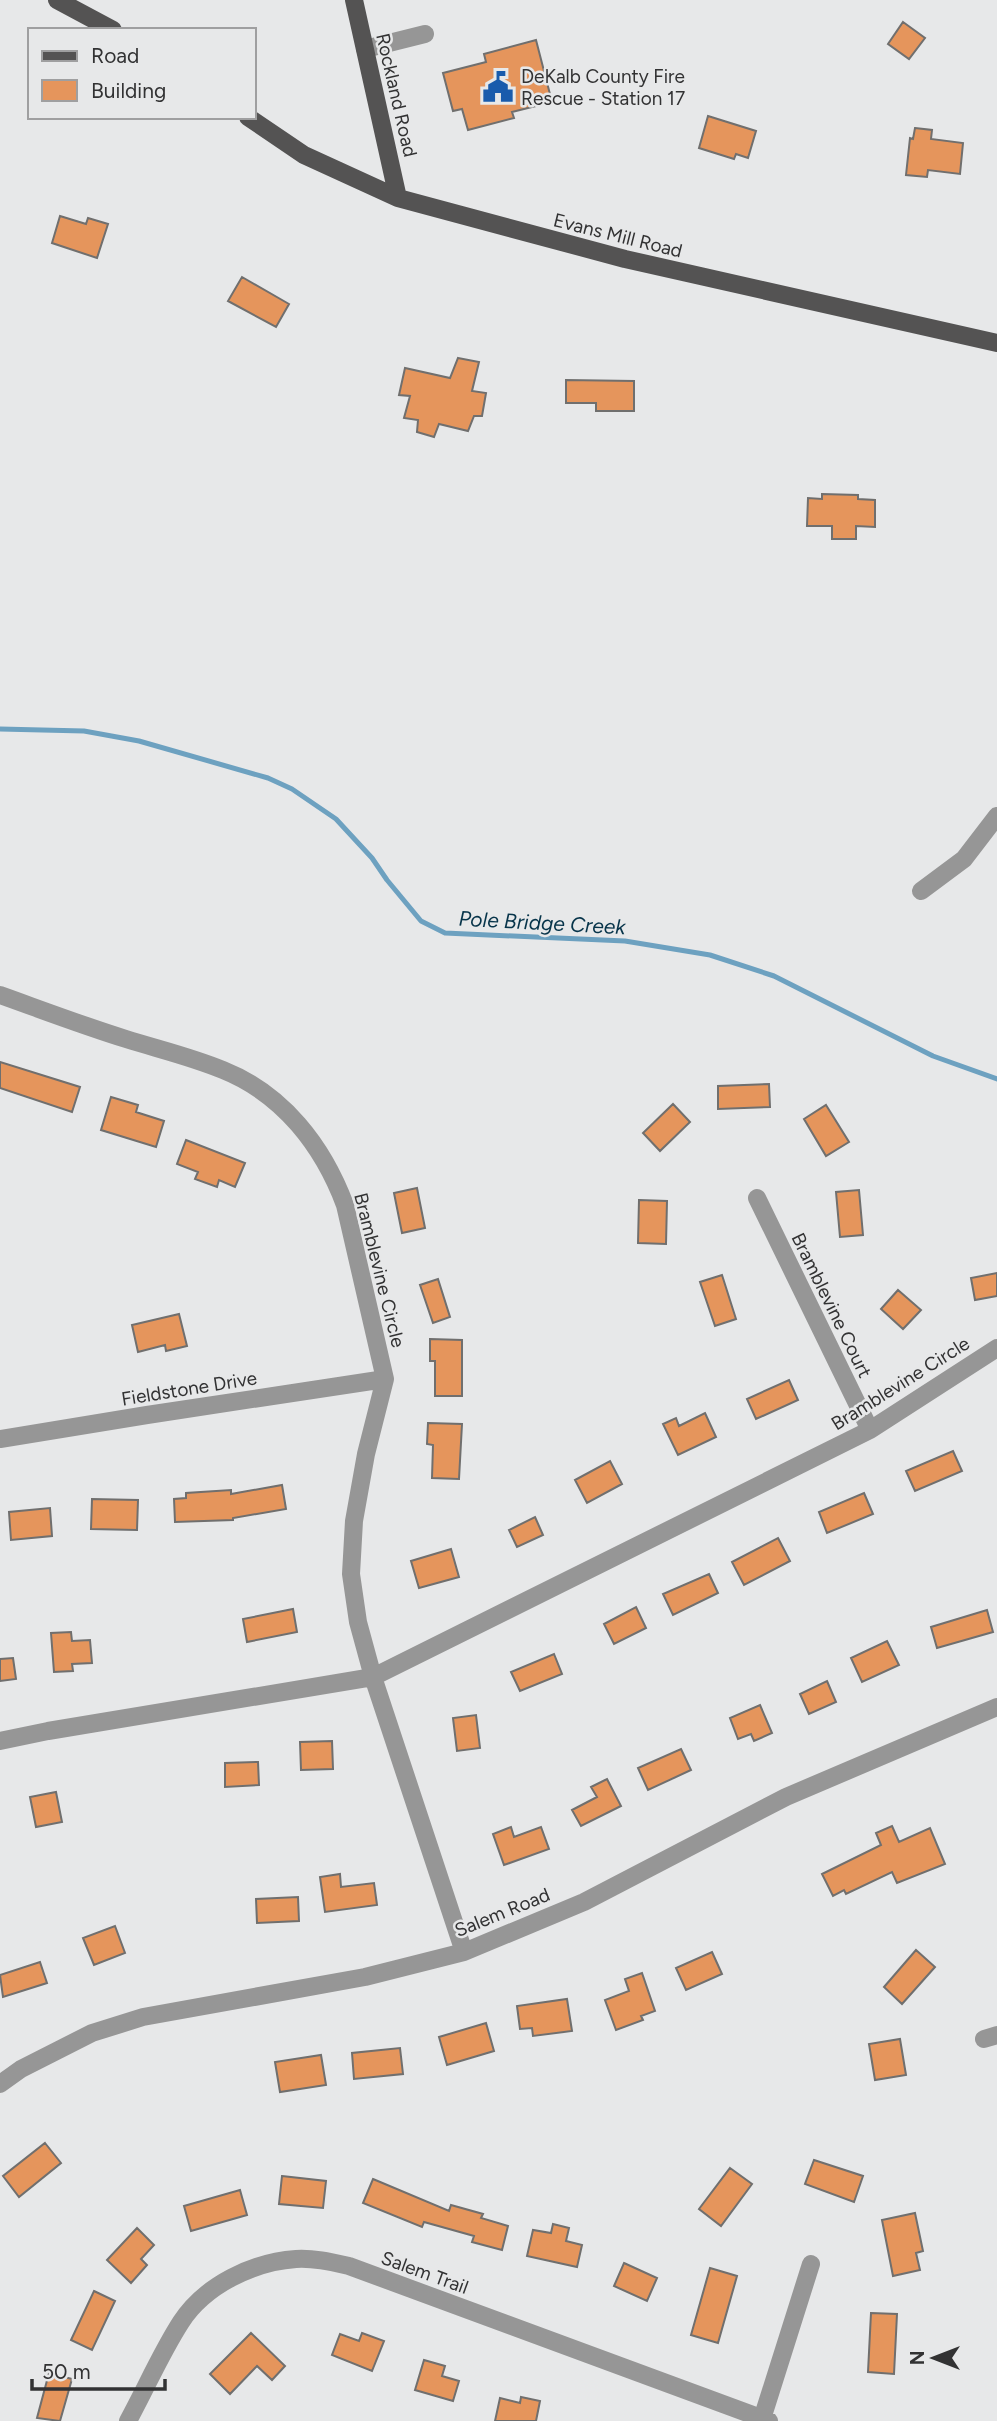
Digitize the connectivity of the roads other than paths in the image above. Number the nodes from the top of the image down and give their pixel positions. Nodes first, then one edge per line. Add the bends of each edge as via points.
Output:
1 (57, 0) edge
2 (355, 0) edge
3 (109, 28) edge
4 (425, 34) dead end
5 (365, 49) junction
6 (251, 119) edge
7 (398, 198) junction
8 (997, 343) edge
9 (997, 816) edge
10 (922, 891) dead end
11 (0, 995) edge
12 (757, 1198) dead end
13 (997, 1348) edge
14 (385, 1379) junction
15 (870, 1430) junction
16 (0, 1440) edge
17 (373, 1676) junction
18 (997, 1707) edge
19 (0, 1741) edge
20 (464, 1952) junction
21 (0, 2084) edge
22 (811, 2264) dead end
23 (766, 2420) edge
24 (128, 2421) edge

1 - 3 main road
2 - 5 main road, Rockland Road
4 - 5 street
5 - 7 main road, Rockland Road
6 - 7 main road, Evans Mill Road via 304,155
7 - 8 main road, Evans Mill Road via 625,259
9 - 10 street via 964,859
11 - 14 street, Bramblevine Circle via 224,1070 270,1097 290,1115 323,1156 345,1205
12 - 15 street, Bramblevine Court
13 - 15 street, Bramblevine Circle
14 - 16 street, Fieldstone Drive
14 - 17 street, Bramblevine Circle via 354,1521 351,1574
15 - 17 street, Bramblevine Circle
17 - 19 street, Bramblevine Circle
17 - 20 street, Bramblevine Circle
18 - 20 street, Salem Road via 786,1797 584,1902
20 - 21 street, Salem Road via 365,1977 143,2017 92,2033
22 - 23 street
23 - 24 street, Salem Trail via 349,2266 296,2259 244,2271 200,2300 182,2320

